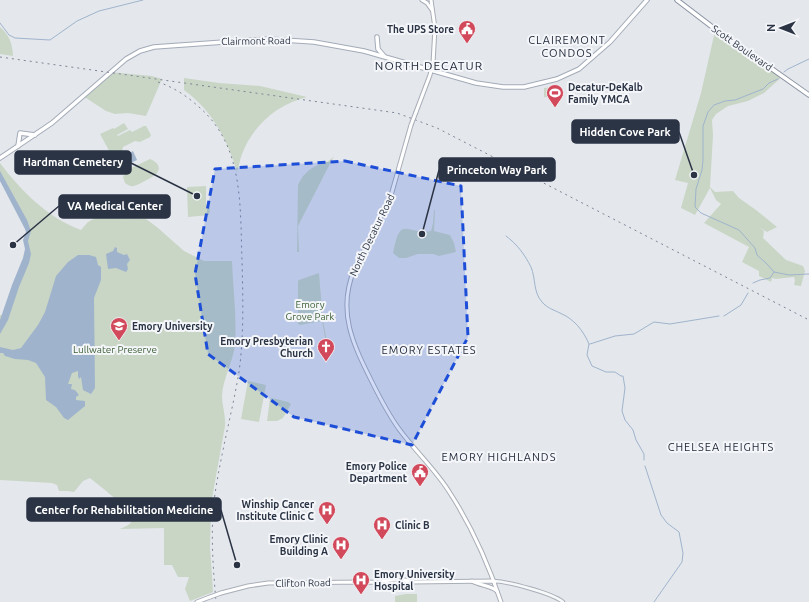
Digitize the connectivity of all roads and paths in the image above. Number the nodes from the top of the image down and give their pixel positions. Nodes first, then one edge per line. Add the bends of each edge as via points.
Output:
1 (422, 0) edge
2 (431, 0) edge
3 (647, 0) edge
4 (677, 0) edge
5 (433, 10) junction
6 (377, 37) dead end
7 (385, 57) junction
8 (432, 70) junction
9 (809, 95) edge
10 (36, 135) junction
11 (18, 146) junction
12 (0, 158) edge
13 (461, 581) junction
14 (472, 581) junction
15 (488, 581) junction
16 (494, 581) junction
17 (498, 591) junction
18 (197, 602) edge
19 (501, 602) edge
20 (563, 602) edge

1 - 5 main road
2 - 5 main road, North Decatur Road
3 - 8 main road, Clairmont Road via 610,42 569,75 524,87 501,87 476,83
4 - 9 main road, Scott Boulevard
5 - 8 main road, North Decatur Road via 435,34
6 - 7 main road via 378,49
7 - 8 main road, Clairmont Road
7 - 10 main road, Clairmont Road via 332,44 280,39 154,47 136,53 120,63
8 - 16 main road, North Decatur Road, bridge via 411,125 390,199 350,282 346,304 348,324 361,360 387,410 451,494 475,535
10 - 11 main road, Clairmont Road
10 - 11 main road via 20,133
11 - 12 main road, Clairmont Road
13 - 14 main road
13 - 15 main road
13 - 18 main road, Clifton Road, bridge via 268,583 248,586
14 - 15 main road
14 - 17 main road
15 - 16 main road
16 - 17 main road, North Decatur Road
16 - 20 street via 549,594
17 - 19 main road, North Decatur Road

